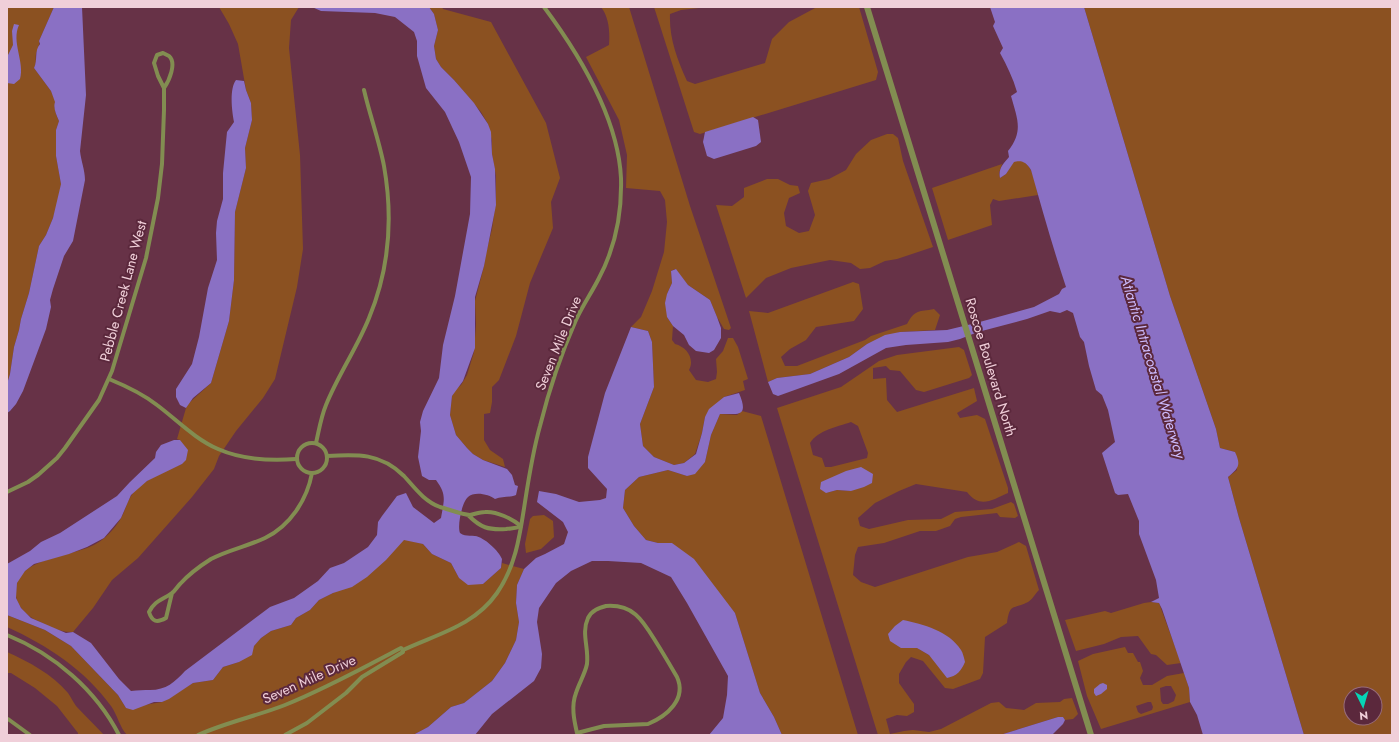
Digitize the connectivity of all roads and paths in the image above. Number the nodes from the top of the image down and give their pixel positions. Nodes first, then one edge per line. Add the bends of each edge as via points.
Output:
1 (544, 7) edge
2 (867, 7) edge
3 (164, 88) junction
4 (364, 90) dead end
5 (109, 379) junction
6 (316, 443) junction
7 (327, 456) junction
8 (296, 459) junction
9 (312, 473) junction
10 (7, 492) edge
11 (468, 515) junction
12 (521, 526) junction
13 (172, 593) junction
14 (7, 635) edge
15 (403, 650) junction
16 (8, 719) dead end
17 (578, 733) junction
18 (30, 735) edge
19 (119, 735) edge
20 (198, 735) edge
21 (285, 735) edge
22 (572, 735) edge
23 (1091, 735) edge

1 - 12 street, Seven Mile Drive via 584,70 610,123 621,176 620,212 612,250 576,319 545,405 534,448
2 - 23 street, Roscoe Boulevard North
3 - 3 street, Pebble Creek Lane West via 154,63 157,55 163,53 170,57 173,63
3 - 5 street, Pebble Creek Lane West via 162,164 152,231
4 - 6 street via 387,188 389,222 385,260 370,317 332,392
5 - 8 street via 146,397 194,435 218,449 262,460
5 - 10 street, Pebble Creek Lane West via 92,410 57,458 28,482
6 - 7 street via 323,448
6 - 8 street via 302,445
7 - 9 street via 324,467
7 - 11 street via 363,455 379,459 396,469 424,497 440,507
8 - 9 street via 303,471
9 - 13 street via 304,498 284,525 267,537 202,565
11 - 12 street via 496,513 514,520
11 - 12 street via 489,529 515,529
12 - 15 street, Seven Mile Drive via 517,551 507,577 483,610 452,630
13 - 13 street via 152,605 149,612 151,618 156,621 166,618
14 - 19 street via 50,658 81,683
15 - 20 street, Seven Mile Drive via 401,648 285,705
15 - 21 street, Seven Mile Drive via 362,677 346,693 307,723
16 - 18 street
17 - 17 street via 604,726 648,724 672,708 678,698 680,686 677,677 643,621 626,609 606,606 594,610 589,617 585,631 586,666 574,701 574,718
17 - 22 street

